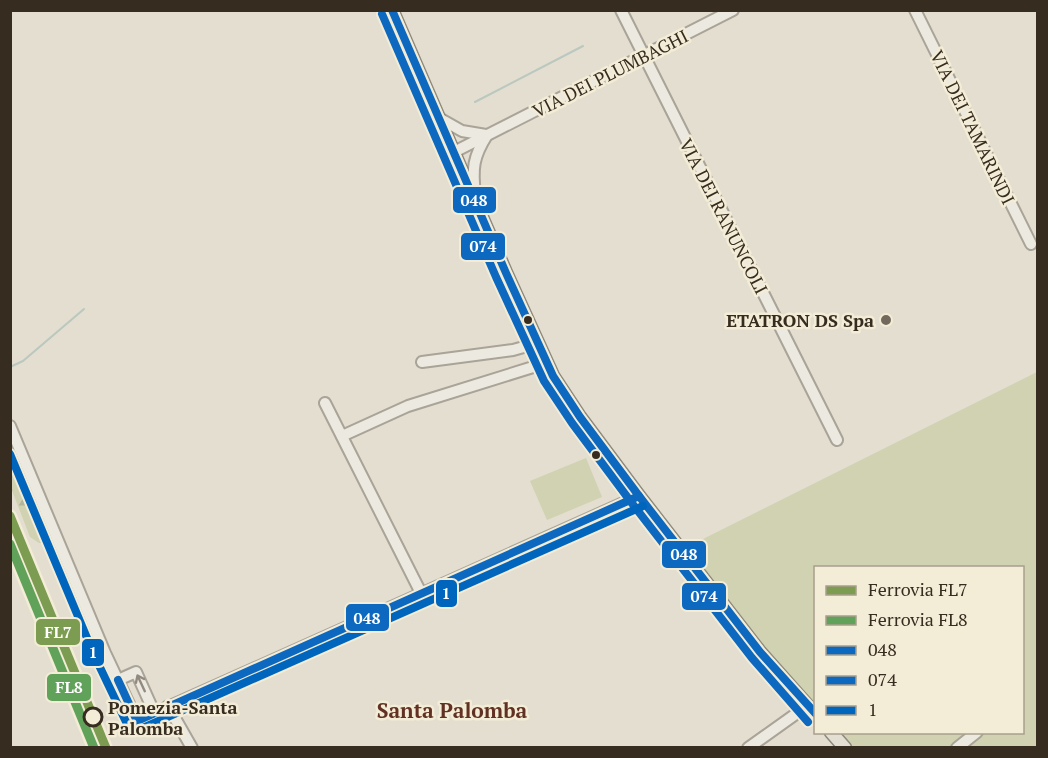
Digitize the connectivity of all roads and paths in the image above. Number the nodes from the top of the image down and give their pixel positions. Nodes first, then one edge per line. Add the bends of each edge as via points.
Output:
1 (392, 10) edge
2 (621, 10) edge
3 (733, 10) edge
4 (915, 10) edge
5 (644, 56) junction
6 (439, 118) junction
7 (487, 135) junction
8 (454, 152) junction
9 (475, 201) junction
10 (1031, 244) dead end
11 (538, 343) junction
12 (422, 362) dead end
13 (546, 363) junction
14 (325, 403) dead end
15 (10, 426) edge
16 (342, 436) junction
17 (837, 440) dead end
18 (639, 496) junction
19 (421, 593) junction
20 (118, 680) junction
21 (168, 706) junction
22 (811, 711) edge
23 (154, 712) junction
24 (833, 734) edge
25 (974, 734) edge
26 (192, 747) edge
27 (748, 747) edge
28 (845, 747) edge
29 (957, 747) edge

1 - 6 main road
2 - 5 street, VIA DEI RANUNCOLI
3 - 5 street, VIA DEI PLUMBAGHI
4 - 10 street, VIA DEI TAMARINDI
5 - 7 street, VIA DEI PLUMBAGHI
5 - 17 street, VIA DEI RANUNCOLI
6 - 7 street via 462,131
6 - 8 main road
7 - 8 street, VIA DEI PLUMBAGHI
7 - 9 street via 474,159
8 - 9 main road
9 - 11 main road
11 - 12 street
11 - 13 main road
13 - 16 street via 408,406
13 - 18 main road via 580,417
14 - 16 street
15 - 20 street
16 - 19 street
18 - 19 street
18 - 22 main road
19 - 21 street
23 -> 20 street via 136,672
20 - 23 street via 137,721
21 - 23 street
21 - 26 street
22 - 27 street
24 - 28 main road
25 - 29 street

